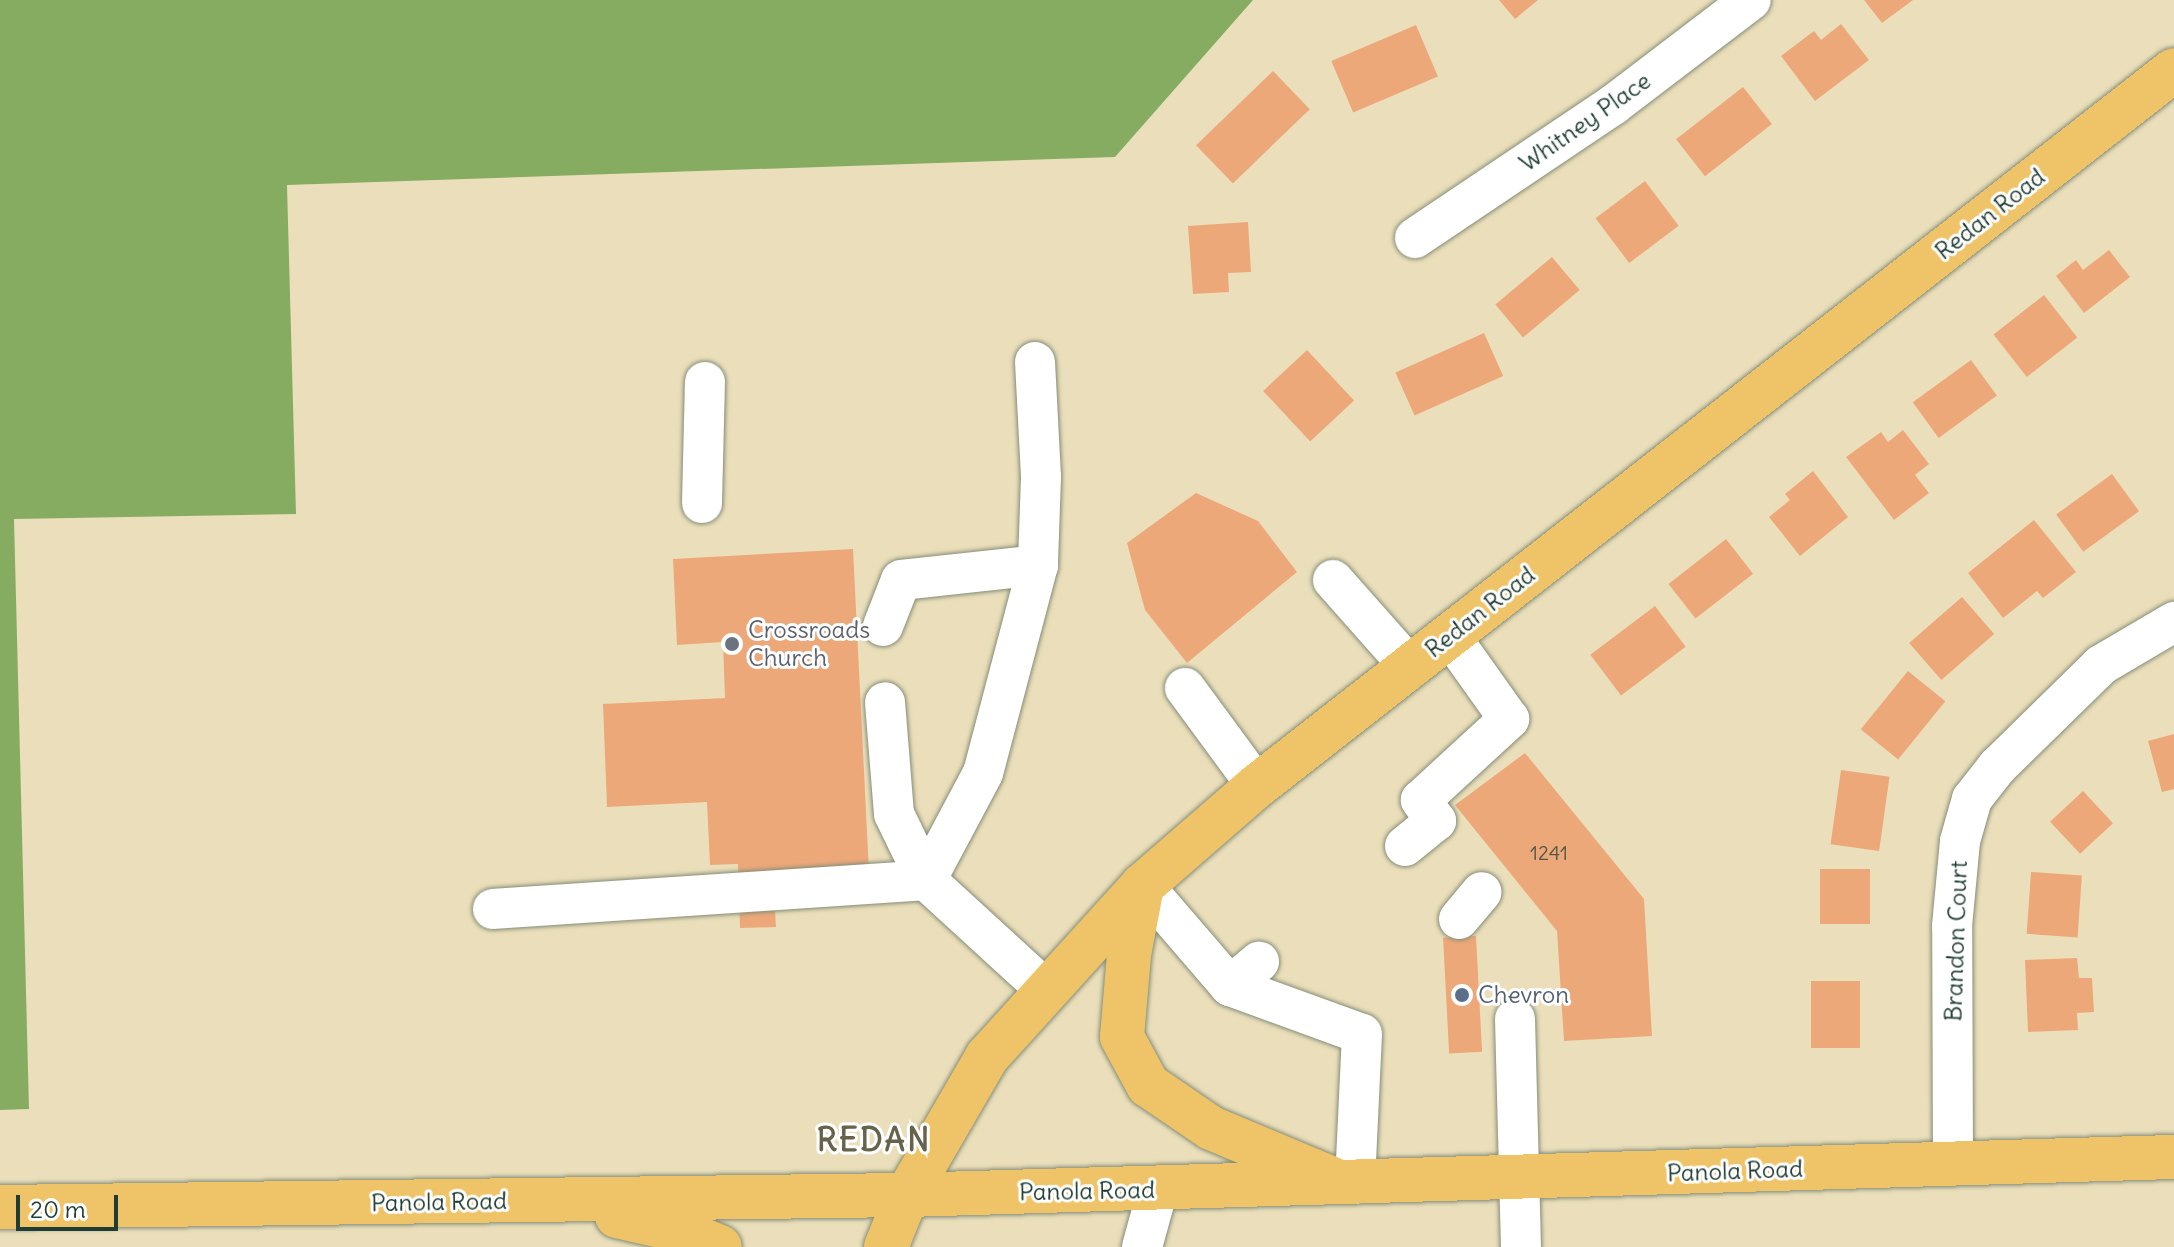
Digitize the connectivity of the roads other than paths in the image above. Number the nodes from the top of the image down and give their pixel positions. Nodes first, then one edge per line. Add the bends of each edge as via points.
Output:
1 (1751, 0) edge
2 (2174, 70) edge
3 (1415, 238) dead end
4 (1035, 362) dead end
5 (705, 382) dead end
6 (702, 503) dead end
7 (1038, 565) junction
8 (1333, 580) dead end
9 (2174, 622) edge
10 (883, 626) dead end
11 (1450, 636) junction
12 (1410, 667) junction
13 (1189, 685) dead end
14 (885, 702) dead end
15 (1257, 786) junction
16 (1405, 846) dead end
17 (926, 880) junction
18 (1143, 885) junction
19 (493, 909) dead end
20 (1047, 991) junction
21 (1515, 1019) dead end
22 (2174, 1157) edge
23 (1953, 1163) junction
24 (1518, 1179) junction
25 (1351, 1185) junction
26 (1158, 1189) junction
27 (907, 1195) junction
28 (532, 1200) junction
29 (0, 1207) edge
30 (720, 1247) edge
31 (886, 1247) edge
32 (1142, 1247) edge
33 (1521, 1247) edge

1 - 3 street, Whitney Place via 1613,105
2 - 11 main road, Redan Road
4 - 7 street via 1041,477
5 - 6 street
7 - 10 street via 901,580
7 - 17 street via 983,773
8 - 12 street
9 - 23 street, Brandon Court via 2101,665 1997,767 1972,799 1960,841 1952,926
11 - 12 main road, Redan Road
11 - 16 street via 1509,719 1421,800 1436,821
12 - 15 main road, Redan Road
13 - 15 street
14 - 17 street via 894,814
15 - 18 main road, Redan Road
17 - 19 street
17 - 20 street
18 - 20 main road, Redan Road
18 - 25 street via 1244,974 1362,1034
18 - 25 main road via 1129,955 1122,1037 1148,1085 1211,1128
20 - 27 main road, Redan Road via 987,1057
21 - 24 street
22 - 23 main road, Panola Road
23 - 24 main road, Panola Road
24 - 25 main road, Panola Road
24 - 33 street
25 - 26 main road, Panola Road
26 - 27 main road, Panola Road
26 - 32 street
27 - 28 main road, Panola Road
27 - 31 main road, Redan Road
28 - 29 main road, Panola Road
28 - 30 main road via 678,1230

